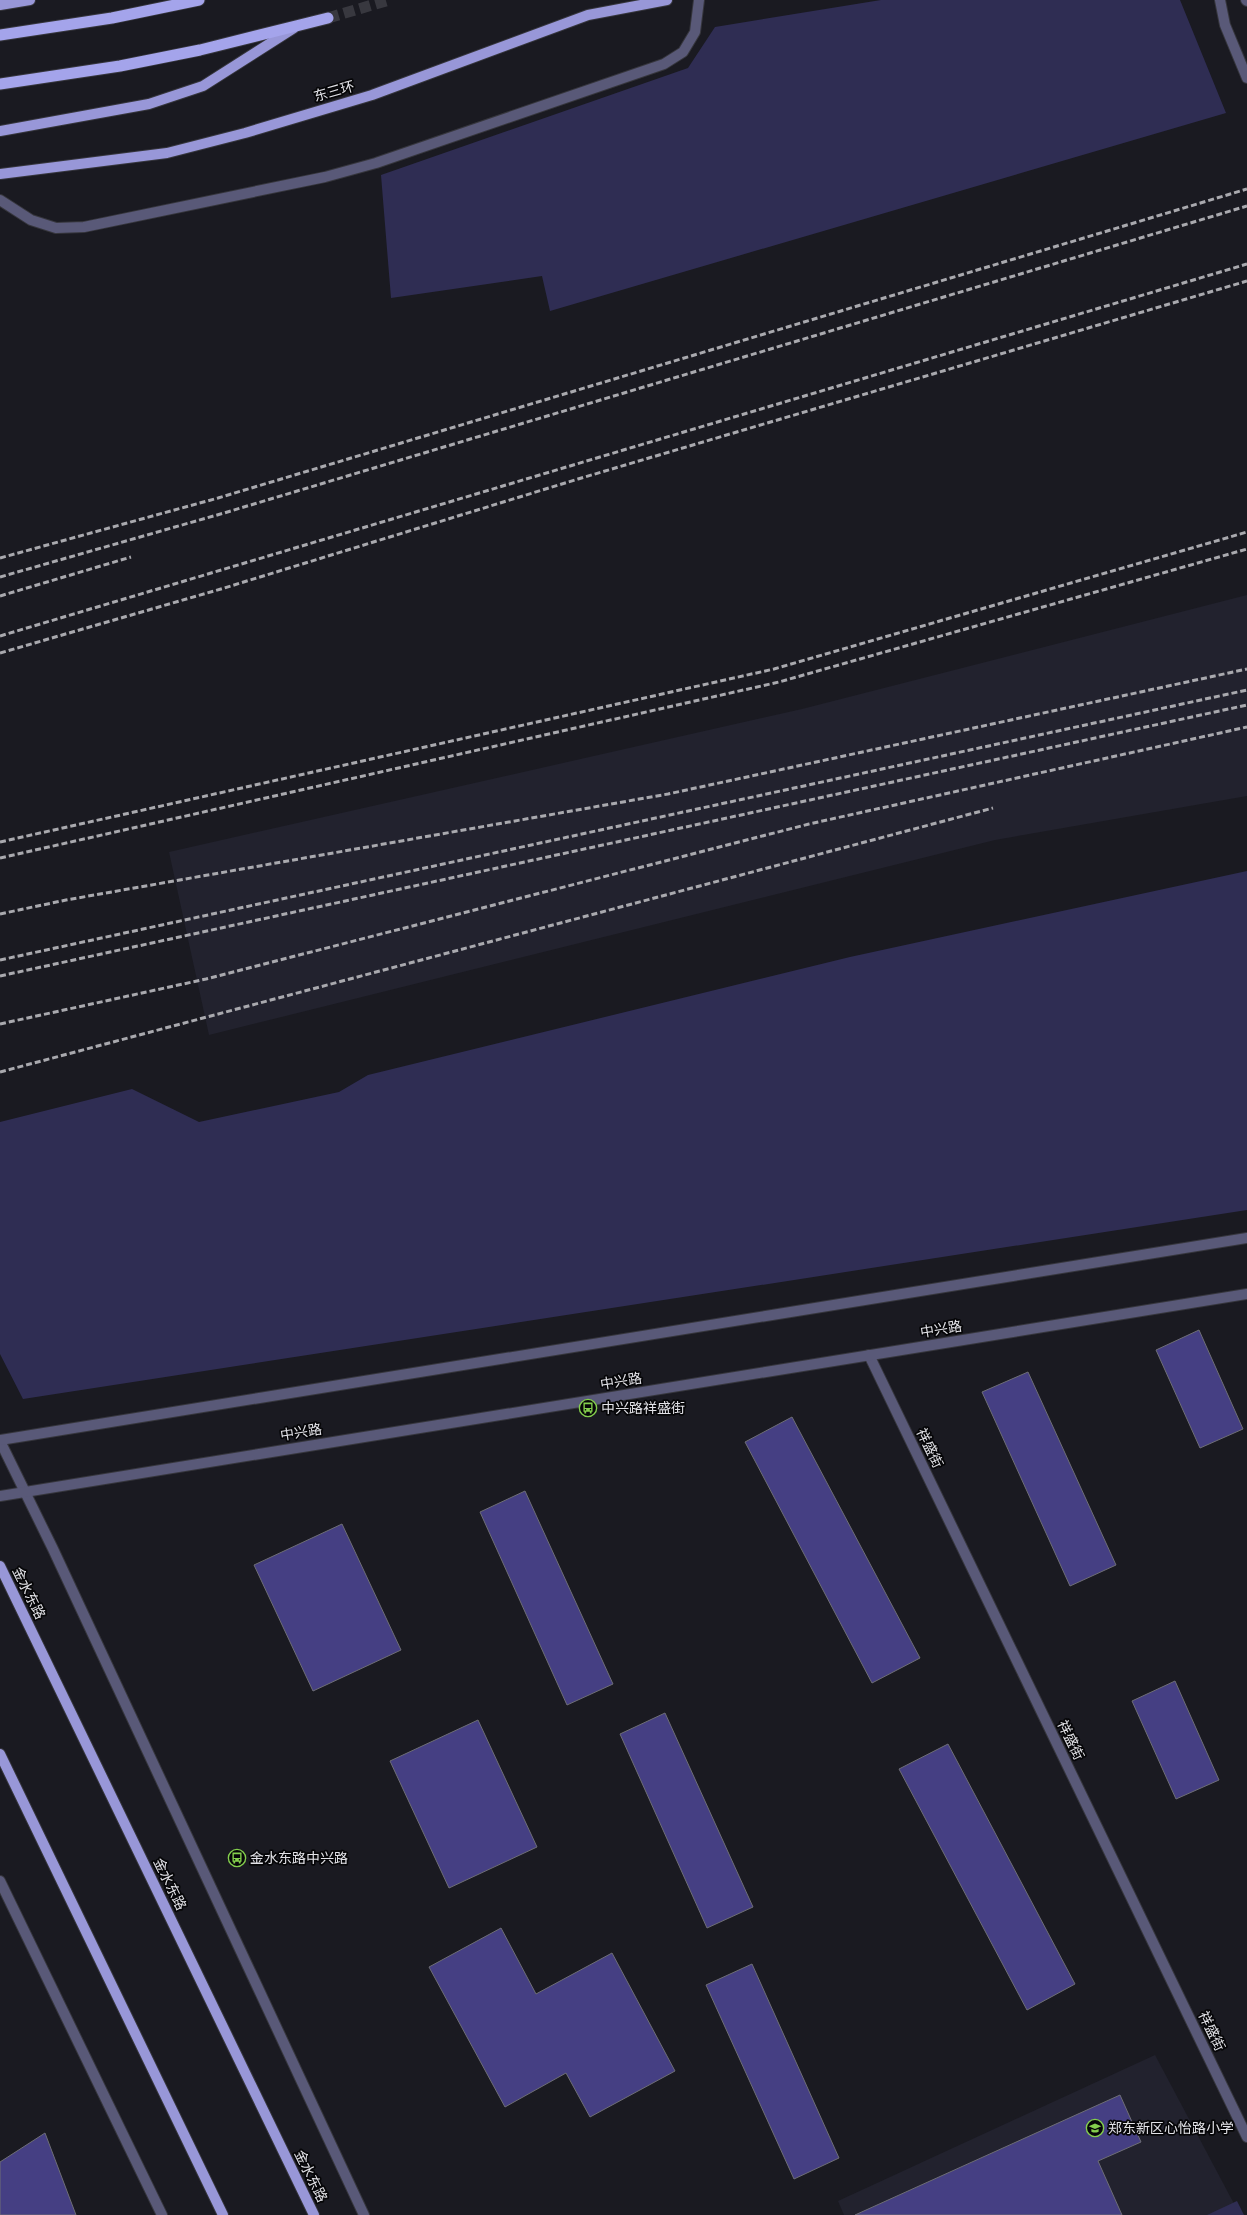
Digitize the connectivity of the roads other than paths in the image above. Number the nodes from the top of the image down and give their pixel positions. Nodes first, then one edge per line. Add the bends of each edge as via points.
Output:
1 (30, 0) edge
2 (199, 0) edge
3 (667, 0) edge
4 (699, 0) edge
5 (1220, 0) edge
6 (0, 5) edge
7 (328, 18) tunnel mouth
8 (299, 25) junction
9 (0, 35) edge
10 (1247, 78) edge
11 (0, 84) edge
12 (0, 131) edge
13 (0, 174) edge
14 (0, 200) edge
15 (1247, 1238) edge
16 (1247, 1294) edge
17 (869, 1355) junction
18 (0, 1440) edge
19 (25, 1492) junction
20 (0, 1496) edge
21 (0, 1566) edge
22 (0, 1754) edge
23 (0, 1881) edge
24 (1247, 2137) edge
25 (162, 2215) edge
26 (222, 2215) edge
27 (314, 2215) edge
28 (364, 2215) edge

1 - 6 main road
2 - 9 highway via 112,18
3 - 13 main road, 东三环 via 588,15 372,95 245,133 167,153
4 - 14 street via 695,32 683,52 664,64 376,163 325,177 84,227 56,228 31,220
5 - 10 street via 1225,25
7 - 8 highway
8 - 11 highway via 120,66
8 - 12 main road via 202,86 149,104
15 - 18 street
16 - 17 street, 中兴路
17 - 19 street, 中兴路
17 - 24 street, 祥盛街
18 - 19 street
19 - 20 street, 中兴路
19 - 28 street
21 - 27 main road, 金水东路
22 - 26 main road
23 - 25 street

